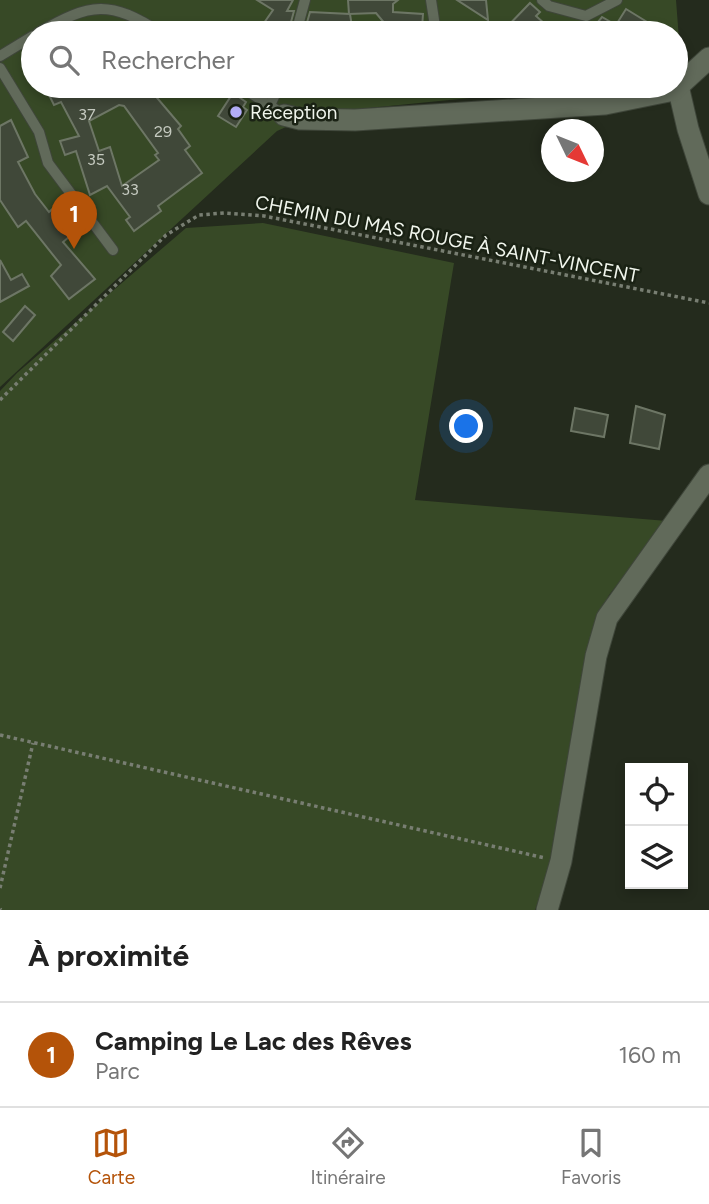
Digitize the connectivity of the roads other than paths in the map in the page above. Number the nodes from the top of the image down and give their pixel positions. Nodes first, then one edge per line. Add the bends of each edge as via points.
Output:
1 (305, 0) edge
2 (431, 0) edge
3 (542, 0) edge
4 (617, 0) edge
5 (111, 4) edge
6 (59, 21) edge
7 (140, 21) edge
8 (299, 21) edge
9 (434, 21) edge
10 (21, 44) edge
11 (0, 57) edge
12 (709, 58) edge
13 (0, 68) edge
14 (688, 77) edge
15 (258, 98) edge
16 (278, 98) edge
17 (639, 98) edge
18 (681, 98) edge
19 (277, 110) junction
20 (709, 194) edge
21 (113, 250) dead end
22 (709, 475) edge
23 (547, 910) edge

1 - 8 lane
2 - 9 lane
3 - 4 lane via 586,16
5 - 6 lane
5 - 7 lane
10 - 11 lane
12 - 14 street
13 - 21 lane via 39,132 48,163
15 - 19 lane
16 - 19 lane
17 - 19 street via 355,120 310,120
18 - 20 street
22 - 23 street via 607,618 596,656 561,862

